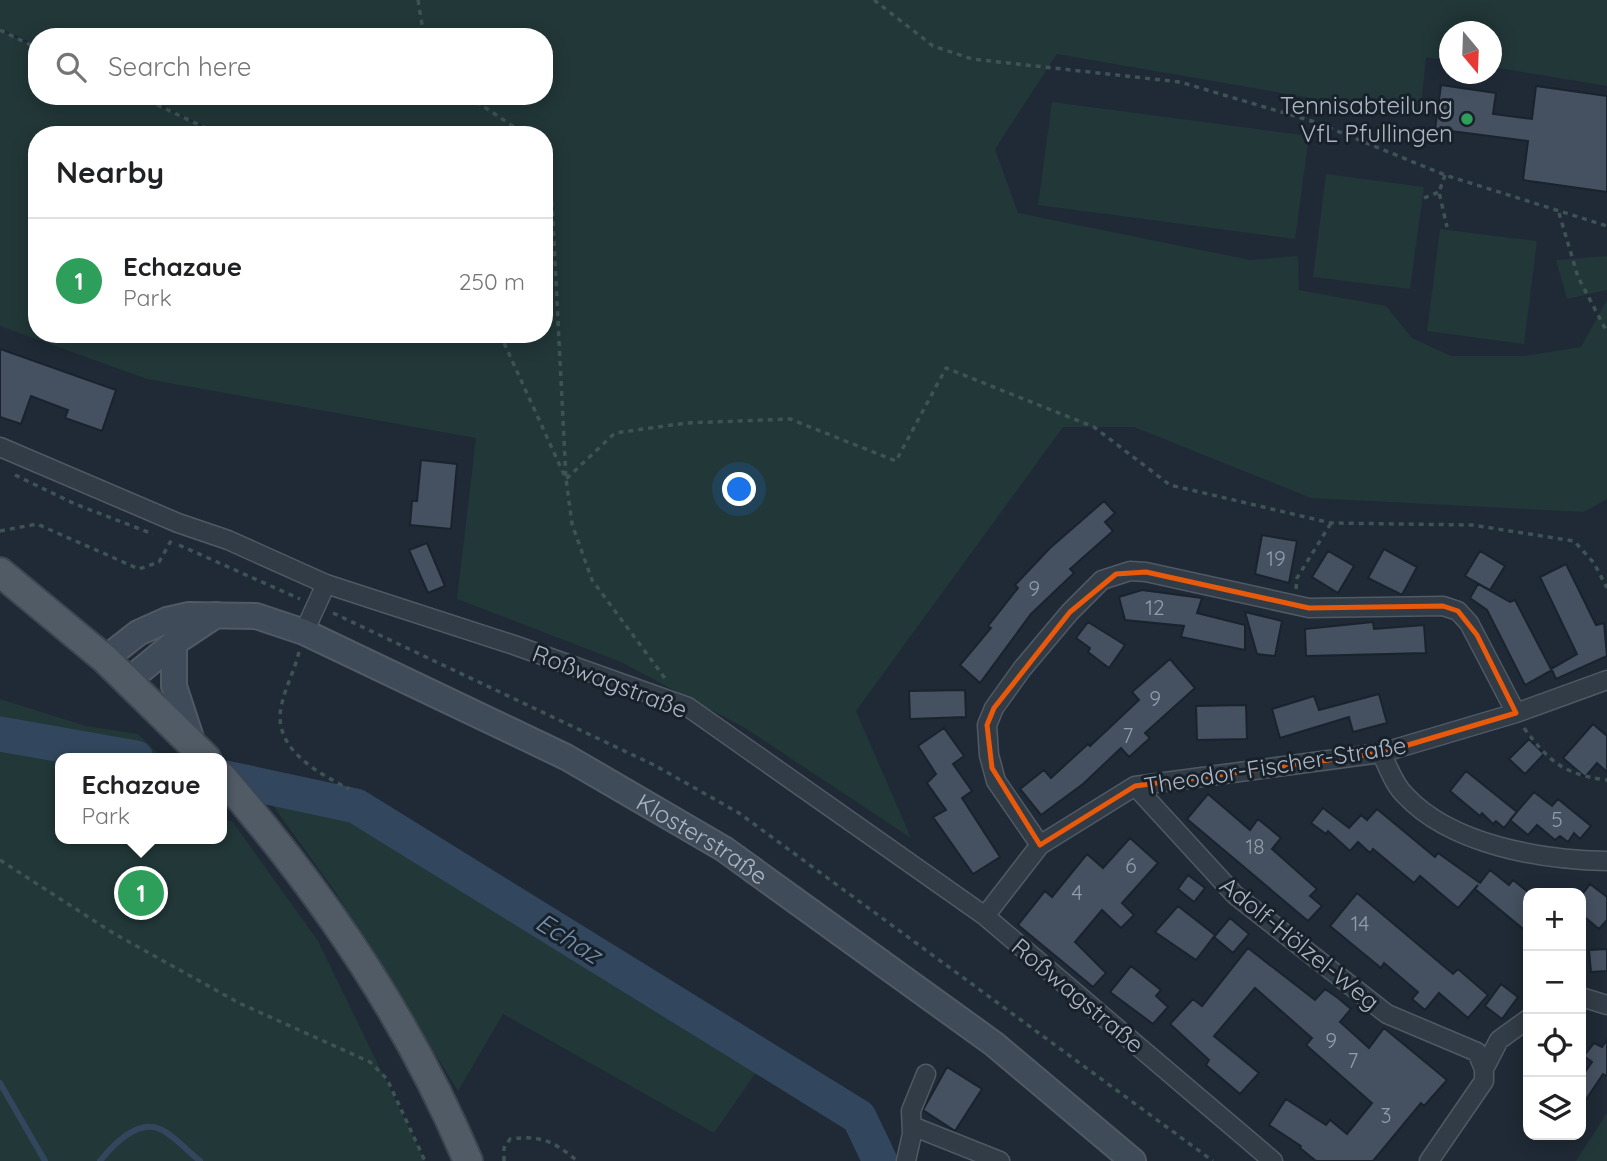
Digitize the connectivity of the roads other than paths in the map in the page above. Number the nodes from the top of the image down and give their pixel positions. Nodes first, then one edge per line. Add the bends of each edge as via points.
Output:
1 (0, 447) edge
2 (3, 574) edge
3 (326, 584) junction
4 (216, 615) junction
5 (304, 632) junction
6 (174, 643) junction
7 (105, 659) junction
8 (1607, 680) edge
9 (128, 681) junction
10 (1516, 713) junction
11 (200, 751) edge
12 (1381, 752) junction
13 (227, 782) edge
14 (1135, 786) junction
15 (1040, 845) junction
16 (1607, 861) edge
17 (985, 916) junction
18 (1586, 999) edge
19 (1607, 1005) edge
20 (1523, 1023) edge
21 (1484, 1069) junction
22 (926, 1074) dead end
23 (912, 1126) junction
24 (468, 1161) edge
25 (906, 1161) edge
26 (1000, 1161) edge
27 (1133, 1161) edge
28 (1273, 1161) edge
29 (1429, 1161) edge

1 - 3 street, Roßwagstraße
2 - 7 main road
3 - 5 street
3 - 17 street, Roßwagstraße via 688,707
4 - 5 main road, Klosterstraße via 256,616
4 - 6 main road
4 - 7 main road, Klosterstraße via 189,615 150,626
5 - 27 main road, Klosterstraße via 566,757 724,849 994,1044
6 - 9 main road
6 - 11 main road via 174,686
7 - 9 main road
8 - 10 street, Theodor-Fischer-Straße
9 - 11 main road
10 - 12 street, Theodor-Fischer-Straße
10 - 15 street via 1477,635 1458,611 1428,604 1330,608 1293,604 1146,572 1116,574 1093,588 1022,669 987,725 996,781
12 - 14 street, Theodor-Fischer-Straße
12 - 16 street via 1404,795 1437,820 1492,845 1571,860
13 - 24 main road via 300,871 352,946 409,1040
14 - 15 street, Theodor-Fischer-Straße
14 - 21 street, Adolf-Hölzel-Weg via 1235,895 1387,1014 1477,1052
15 - 17 street, Theodor-Fischer-Straße
17 - 28 street, Roßwagstraße
18 - 19 street
20 - 21 street via 1499,1040
21 - 29 street via 1484,1081
22 - 23 street via 911,1111
23 - 25 street
23 - 26 street

